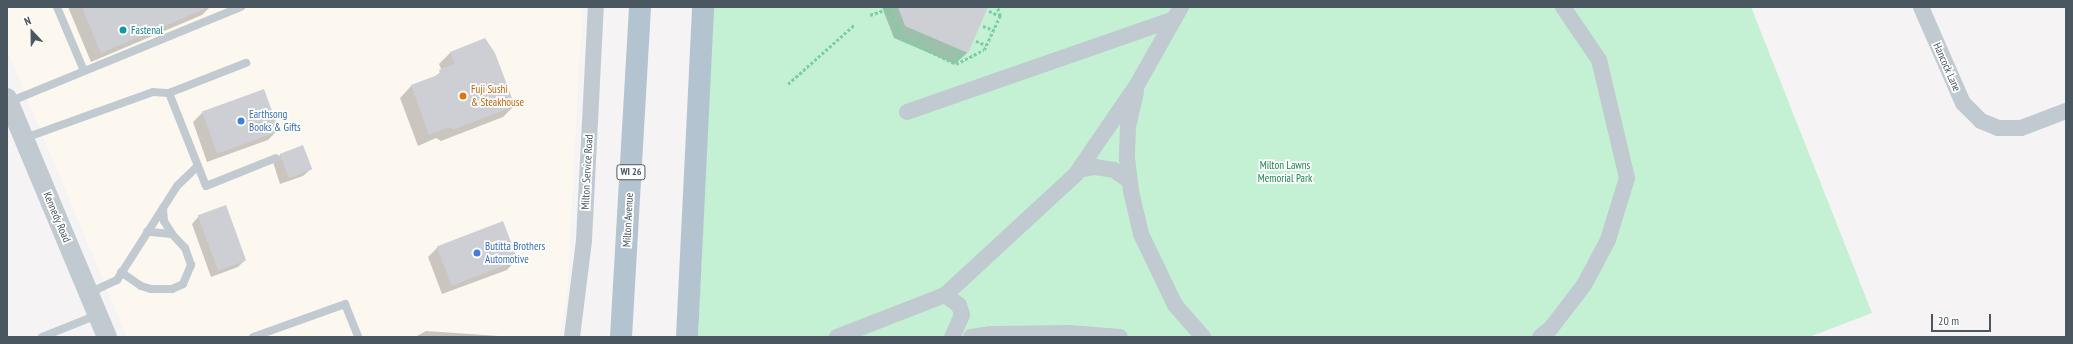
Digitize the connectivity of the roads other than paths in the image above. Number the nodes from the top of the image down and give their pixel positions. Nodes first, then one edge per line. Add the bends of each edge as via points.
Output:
1 (57, 7) edge
2 (241, 7) edge
3 (596, 7) edge
4 (640, 7) edge
5 (703, 7) edge
6 (1563, 7) edge
7 (1921, 7) edge
8 (1178, 13) edge
9 (246, 63) dead end
10 (84, 71) junction
11 (1137, 85) junction
12 (169, 93) junction
13 (8, 100) edge
14 (2066, 111) edge
15 (907, 112) dead end
16 (24, 139) junction
17 (276, 158) dead end
18 (198, 166) junction
19 (1078, 170) junction
20 (1130, 181) junction
21 (163, 208) junction
22 (147, 232) junction
23 (172, 234) junction
24 (121, 272) junction
25 (88, 293) junction
26 (946, 296) junction
27 (97, 315) junction
28 (42, 337) edge
29 (107, 337) edge
30 (253, 337) edge
31 (358, 337) edge
32 (572, 337) edge
33 (621, 337) edge
34 (687, 337) edge
35 (837, 337) edge
36 (952, 337) edge
37 (971, 337) edge
38 (1120, 337) edge
39 (1203, 337) edge
40 (1540, 337) edge

1 - 10 lane
2 - 10 lane
3 - 32 street, Milton Service Road via 584,240
4 - 33 main road, Milton Avenue / WI 26
5 - 34 main road
6 - 40 street via 1599,60 1628,178 1608,240 1584,285 1551,328
7 - 14 street, Hancock Lane via 1963,103 1981,121 1998,128 2021,128
8 - 11 street
8 - 15 street
9 - 12 lane
10 - 13 lane
11 - 19 street
11 - 20 street via 1128,126 1127,158
12 - 16 lane via 153,92
12 - 18 lane
13 - 16 street, Kennedy Road
16 - 25 street, Kennedy Road
17 - 18 lane via 206,186
18 - 21 lane via 177,186
19 - 20 street via 1095,166 1114,170
19 - 26 street
20 - 39 street via 1141,234 1154,263 1175,305
21 - 22 lane
21 - 23 lane via 164,221
22 - 23 lane
22 - 24 lane
23 - 24 lane via 189,256 188,276 183,284 172,289 151,289 140,286
24 - 25 lane via 117,280
25 - 27 street, Kennedy Road
26 - 35 street
26 - 36 street via 959,305 962,315
27 - 28 lane
27 - 29 street, Kennedy Road
30 - 31 lane via 345,304
37 - 38 street via 990,334 1069,333

